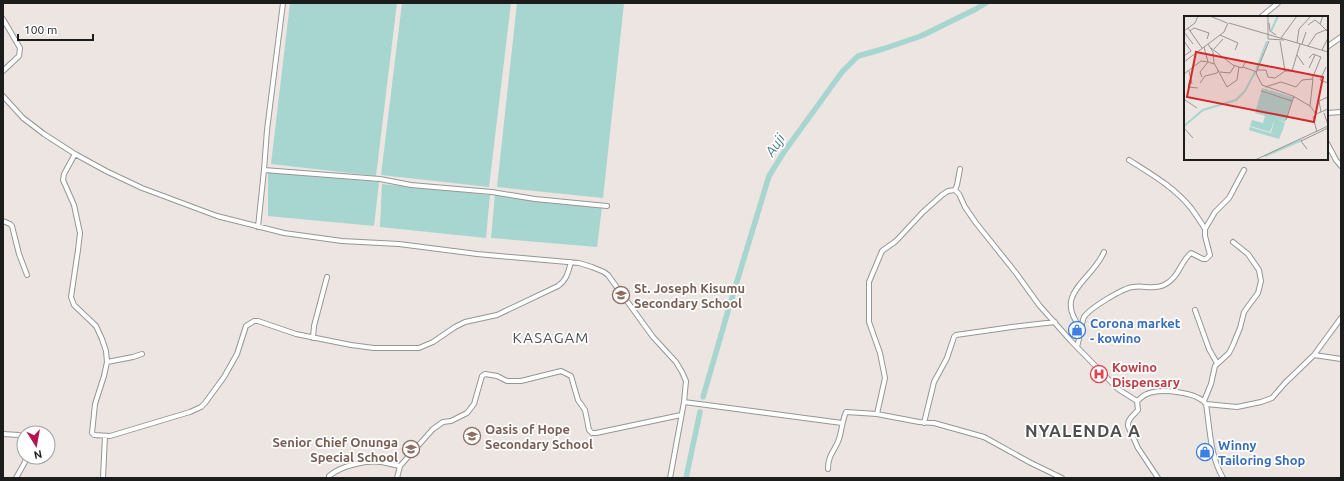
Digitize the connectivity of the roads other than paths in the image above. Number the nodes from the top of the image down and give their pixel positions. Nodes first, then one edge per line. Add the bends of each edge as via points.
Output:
1 (283, 3) edge
2 (1278, 3) edge
3 (1262, 16) edge
4 (3, 19) edge
5 (1341, 37) edge
6 (1328, 46) edge
7 (3, 71) edge
8 (3, 96) edge
9 (1341, 112) edge
10 (1328, 114) edge
11 (1328, 145) edge
12 (75, 154) junction
13 (1129, 160) dead end
14 (1341, 166) edge
15 (960, 169) dead end
16 (264, 170) junction
17 (1244, 170) dead end
18 (955, 190) junction
19 (607, 206) dead end
20 (3, 221) edge
21 (258, 227) junction
22 (1205, 229) junction
23 (1233, 242) dead end
24 (1104, 252) dead end
25 (571, 262) junction
26 (27, 275) dead end
27 (326, 277) dead end
28 (1194, 310) dead end
29 (1341, 318) edge
30 (1055, 322) junction
31 (1082, 329) junction
32 (313, 338) junction
33 (1077, 347) junction
34 (142, 354) dead end
35 (1314, 355) junction
36 (1341, 359) edge
37 (107, 362) junction
38 (1217, 363) junction
39 (1137, 401) junction
40 (684, 402) junction
41 (1205, 403) junction
42 (877, 414) junction
43 (681, 415) junction
44 (842, 423) junction
45 (924, 423) junction
46 (3, 434) edge
47 (16, 436) edge
48 (105, 436) junction
49 (23, 465) edge
50 (400, 466) junction
51 (828, 469) dead end
52 (16, 478) edge
53 (103, 478) edge
54 (329, 478) edge
55 (397, 478) edge
56 (670, 478) edge
57 (1062, 478) edge
58 (1158, 478) edge
59 (1223, 478) edge

1 - 16 street
2 - 3 street
4 - 7 street via 20,48 20,53
5 - 6 street
8 - 12 street via 24,118
9 - 10 street
11 - 14 street
12 - 21 street via 158,194 217,216
12 - 37 street via 63,180 74,205 80,233 71,297 74,305 96,326 106,351
13 - 22 street via 1175,192 1191,208
15 - 18 street
16 - 19 street via 380,179 411,185
16 - 21 street
17 - 22 street via 1229,198 1215,212
18 - 30 street via 998,253
18 - 42 street via 948,191 942,196 896,241 882,251 869,282 869,322 880,353 885,378
20 - 26 street via 12,226
21 - 25 street via 342,241 399,244
22 - 31 street via 1210,255 1208,258 1204,259 1191,253 1167,284 1158,287 1132,287 1112,296 1090,310 1082,320
23 - 38 street via 1248,254 1258,270 1261,281 1258,293 1244,312 1233,345
24 - 31 street via 1100,261 1071,297 1072,316
25 - 32 street via 566,278 558,286 501,313 465,322 419,348 374,348
25 - 40 street via 592,267 608,275 682,372 686,385
27 - 32 street
28 - 38 street
29 - 35 street
30 - 33 street
30 - 45 street via 954,337 947,358 934,382
31 - 33 street
32 - 48 street via 258,321 249,323 231,365 201,408
33 - 39 street via 1118,389
34 - 37 street
35 - 36 street
35 - 41 street via 1270,399 1237,407
37 - 48 street via 95,404 92,433
38 - 41 street
39 - 41 street via 1148,393 1177,392 1196,396
39 - 58 street via 1138,410 1129,420 1128,426 1138,448
40 - 43 street
40 - 44 street
41 - 59 street via 1211,444
42 - 44 street via 846,412
42 - 45 street
43 - 50 street via 592,433 589,430 586,410 578,400 571,376 562,371 521,381 507,381 485,374 482,376 474,404 467,413 452,421 443,422 433,429
43 - 56 street
44 - 51 street via 839,441 829,457
45 - 57 street via 943,425 984,437
46 - 47 street
48 - 53 street
49 - 52 street
50 - 54 street via 380,462 354,464 334,472
50 - 55 street

